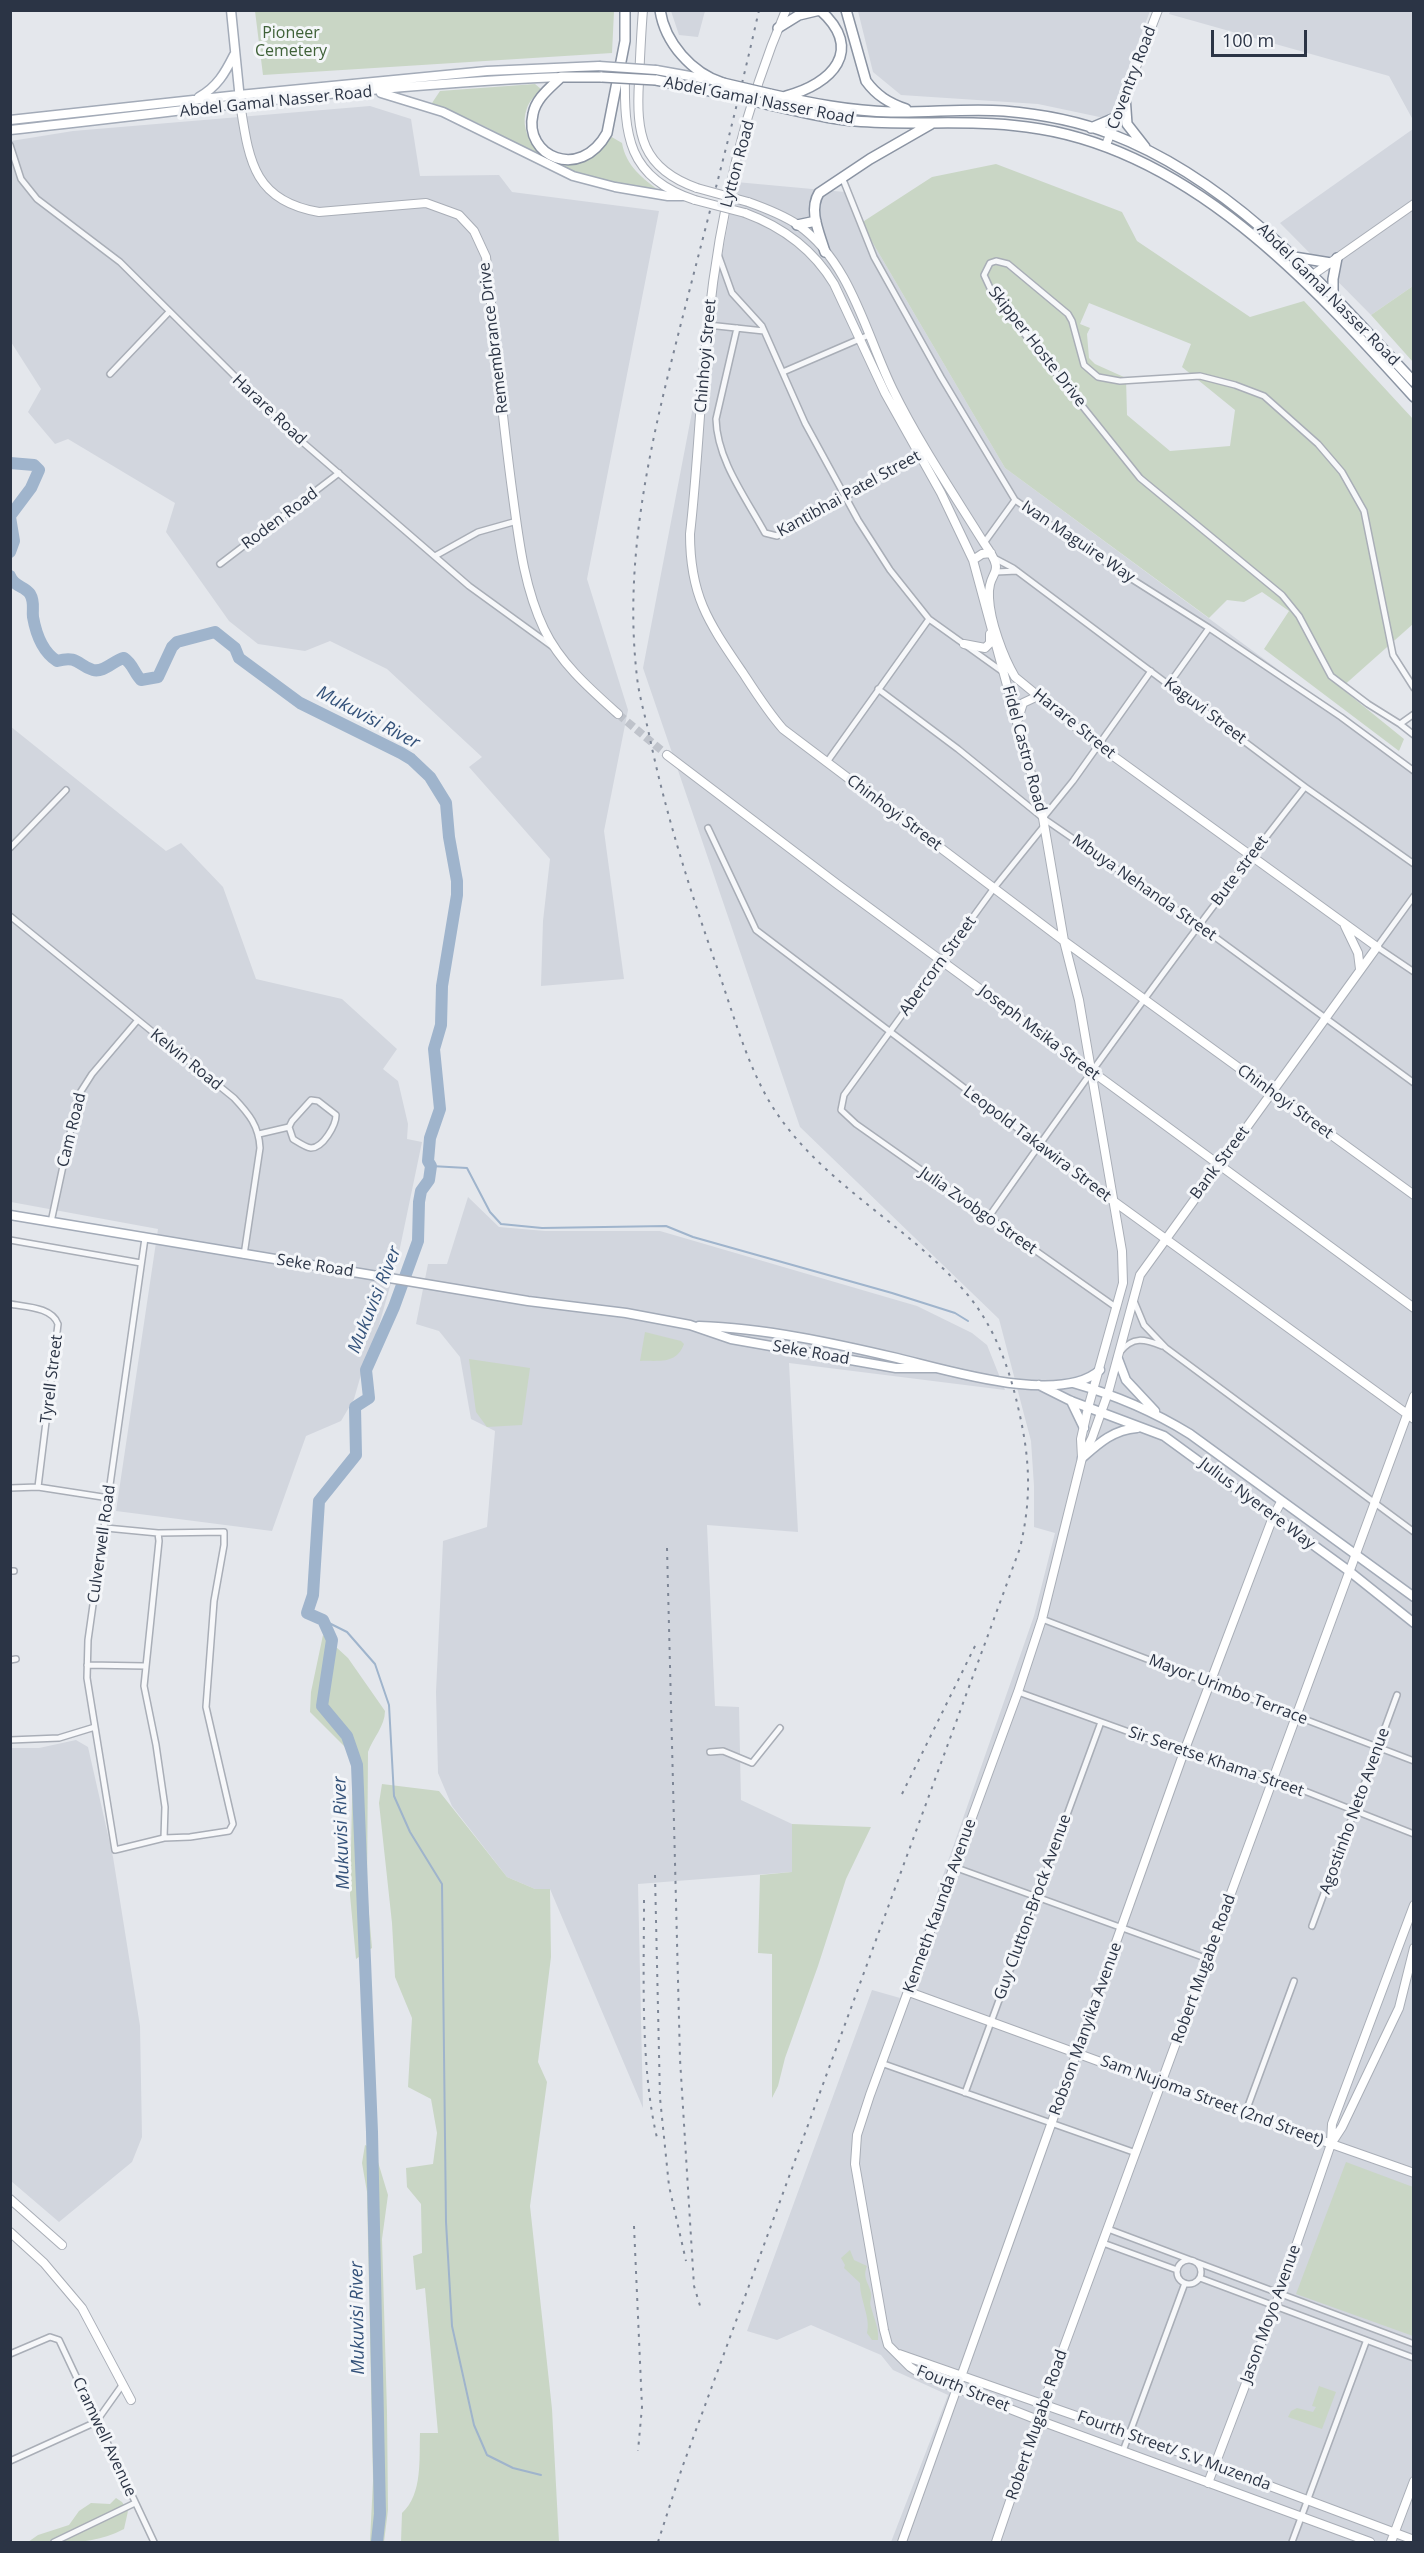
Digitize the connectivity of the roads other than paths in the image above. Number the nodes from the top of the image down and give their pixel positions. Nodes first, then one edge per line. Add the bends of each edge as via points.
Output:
1 (231, 10) edge
2 (625, 10) edge
3 (643, 10) edge
4 (660, 10) edge
5 (786, 10) edge
6 (820, 10) edge
7 (846, 10) edge
8 (1158, 10) edge
9 (778, 28) junction
10 (625, 41) junction
11 (234, 55) junction
12 (656, 75) junction
13 (561, 77) junction
14 (721, 82) junction
15 (374, 92) junction
16 (1125, 96) junction
17 (784, 97) junction
18 (240, 99) junction
19 (194, 100) junction
20 (914, 112) junction
21 (1117, 117) junction
22 (10, 120) edge
23 (933, 123) junction
24 (1091, 128) junction
25 (10, 130) edge
26 (1110, 133) junction
27 (10, 145) edge
28 (1106, 145) junction
29 (1149, 151) junction
30 (842, 177) junction
31 (682, 196) junction
32 (1413, 204) edge
33 (816, 220) junction
34 (797, 225) junction
35 (718, 251) junction
36 (825, 252) junction
37 (1294, 257) junction
38 (1334, 260) junction
39 (1308, 278) junction
40 (1333, 298) junction
41 (169, 312) junction
42 (708, 325) junction
43 (737, 328) junction
44 (764, 331) junction
45 (869, 335) junction
46 (860, 339) junction
47 (783, 372) junction
48 (110, 374) dead end
49 (1413, 382) edge
50 (1413, 397) edge
51 (925, 452) junction
52 (339, 473) junction
53 (846, 498) junction
54 (1015, 500) junction
55 (517, 521) junction
56 (984, 543) junction
57 (435, 556) junction
58 (994, 556) junction
59 (973, 560) junction
60 (220, 564) dead end
61 (1017, 572) junction
62 (994, 575) junction
63 (976, 577) junction
64 (929, 619) junction
65 (988, 621) junction
66 (1209, 628) junction
67 (964, 644) junction
68 (556, 650) junction
69 (1151, 671) junction
70 (1004, 673) junction
71 (1016, 677) junction
72 (1169, 684) junction
73 (1413, 688) edge
74 (878, 689) junction
75 (1038, 696) junction
76 (618, 714) tunnel mouth
77 (1413, 714) edge
78 (1018, 720) junction
79 (1400, 724) junction
80 (1413, 735) edge
81 (1098, 745) junction
82 (667, 755) tunnel mouth
83 (827, 762) junction
84 (1413, 771) edge
85 (1305, 787) junction
86 (66, 790) dead end
87 (1043, 822) junction
88 (708, 828) dead end
89 (10, 848) edge
90 (1250, 856) junction
91 (1413, 864) edge
92 (994, 888) junction
93 (1413, 896) edge
94 (10, 916) edge
95 (1341, 921) junction
96 (1200, 926) junction
97 (1064, 941) junction
98 (1377, 947) junction
99 (942, 960) junction
100 (1360, 969) junction
101 (1413, 972) edge
102 (1145, 1000) junction
103 (1326, 1020) junction
104 (137, 1021) junction
105 (890, 1033) junction
106 (1091, 1072) junction
107 (1413, 1083) edge
108 (1272, 1093) junction
109 (841, 1110) joint
110 (290, 1127) junction
111 (259, 1134) junction
112 (1039, 1145) junction
113 (1219, 1165) junction
114 (1413, 1195) edge
115 (1112, 1200) junction
116 (10, 1215) edge
117 (987, 1218) junction
118 (51, 1222) junction
119 (145, 1238) junction
120 (1165, 1238) junction
121 (10, 1239) edge
122 (244, 1255) junction
123 (141, 1263) junction
124 (1134, 1301) junction
125 (10, 1304) edge
126 (1118, 1308) junction
127 (1413, 1308) edge
128 (690, 1325) junction
129 (1166, 1348) junction
130 (1119, 1356) junction
131 (934, 1368) junction
132 (1100, 1370) junction
133 (1073, 1383) junction
134 (1039, 1385) junction
135 (1094, 1389) junction
136 (1108, 1393) junction
137 (1413, 1396) edge
138 (1071, 1401) junction
139 (1088, 1408) junction
140 (1101, 1412) junction
141 (1158, 1414) junction
142 (1410, 1416) edge
143 (1141, 1427) junction
144 (1084, 1428) junction
145 (1082, 1458) junction
146 (39, 1487) junction
147 (10, 1488) edge
148 (109, 1498) junction
149 (1281, 1502) junction
150 (1374, 1502) junction
151 (1274, 1517) junction
152 (106, 1528) junction
153 (1413, 1532) edge
154 (158, 1533) junction
155 (1355, 1553) junction
156 (1348, 1571) junction
157 (1413, 1597) edge
158 (1042, 1618) junction
159 (1413, 1623) edge
160 (87, 1665) junction
161 (145, 1666) junction
162 (1210, 1683) junction
163 (1018, 1692) junction
164 (1397, 1695) dead end
165 (1296, 1717) junction
166 (1101, 1722) junction
167 (95, 1727) junction
168 (780, 1728) dead end
169 (10, 1740) edge
170 (1378, 1748) junction
171 (1185, 1749) junction
172 (710, 1752) dead end
173 (1413, 1761) edge
174 (1274, 1779) junction
175 (1356, 1812) junction
176 (1413, 1834) edge
177 (164, 1838) junction
178 (954, 1867) junction
179 (1037, 1896) junction
180 (1413, 1905) edge
181 (1312, 1926) dead end
182 (1123, 1928) junction
183 (1413, 1948) edge
184 (1208, 1959) junction
185 (1294, 1981) dead end
186 (909, 1992) junction
187 (991, 2022) junction
188 (1077, 2053) junction
189 (881, 2063) junction
190 (1161, 2084) junction
191 (965, 2093) junction
192 (1245, 2114) junction
193 (1052, 2123) junction
194 (1331, 2144) junction
195 (1136, 2153) junction
196 (1413, 2173) edge
197 (10, 2199) edge
198 (1108, 2229) junction
199 (10, 2232) edge
200 (1102, 2243) junction
201 (62, 2245) dead end
202 (1193, 2260) junction
203 (1177, 2270) junction
204 (1200, 2278) junction
205 (1185, 2283) junction
206 (1281, 2292) junction
207 (1275, 2307) junction
208 (1366, 2342) junction
209 (1413, 2344) edge
210 (10, 2354) edge
211 (898, 2354) junction
212 (1413, 2358) edge
213 (961, 2374) junction
214 (123, 2384) junction
215 (956, 2387) junction
216 (131, 2400) dead end
217 (1043, 2404) junction
218 (1038, 2420) junction
219 (96, 2422) junction
220 (1129, 2434) junction
221 (1123, 2451) junction
222 (10, 2461) edge
223 (1215, 2466) junction
224 (1413, 2481) edge
225 (1208, 2483) junction
226 (1308, 2500) junction
227 (135, 2503) junction
228 (1301, 2517) junction
229 (1394, 2533) junction
230 (1413, 2540) edge
231 (54, 2542) edge
232 (154, 2542) edge
233 (902, 2542) edge
234 (996, 2542) edge
235 (1292, 2542) edge
236 (1370, 2542) edge
237 (1391, 2542) edge

1 - 11 main road, Remembrance Drive
2 - 10 highway
3 - 34 main road, Fidel Castro Road, bridge via 638,117 644,145 657,165 697,188 748,202
4 - 14 highway via 669,39 679,53
5 - 9 main road, Lytton Road
6 - 9 highway via 799,15
6 - 17 highway via 841,38 839,61 820,83
7 - 20 highway via 866,81 889,103
8 - 16 main road, Coventry Road
9 - 35 main road, Lytton Road via 730,190
10 - 13 highway via 607,133 594,151 573,160 548,154 532,125 541,96
10 - 31 main road, Fidel Castro Road via 629,142 638,162
11 - 18 main road, Remembrance Drive
11 - 19 main road via 211,91
12 - 13 highway, Abdel Gamal Nasser Road, bridge
12 - 14 main road, Abdel Gamal Nasser Road
12 - 18 main road, Abdel Gamal Nasser Road, bridge via 600,66 487,71
12 - 23 highway, Abdel Gamal Nasser Road, bridge via 827,118
13 - 15 main road, Abdel Gamal Nasser Road via 486,80
14 - 17 highway, Abdel Gamal Nasser Road, bridge
15 - 18 main road, Abdel Gamal Nasser Road
15 - 31 main road via 443,112 573,176 615,187
16 - 21 main road, Coventry Road
16 - 29 highway via 1128,128
17 - 20 highway, Abdel Gamal Nasser Road via 843,109
18 - 19 main road, Abdel Gamal Nasser Road
18 - 25 main road, Abdel Gamal Nasser Road via 171,113
18 - 55 main road, Remembrance Drive via 254,169 264,186 284,202 319,212 426,203 459,215 474,231 486,257
19 - 22 main road, Abdel Gamal Nasser Road
20 - 24 highway, Abdel Gamal Nasser Road via 1003,111
21 - 24 highway
21 - 26 main road, Coventry Road
23 - 28 highway, Abdel Gamal Nasser Road via 1027,127
23 - 30 highway
24 - 26 highway, Abdel Gamal Nasser Road
26 - 28 main road, Coventry Road
26 - 29 highway, Abdel Gamal Nasser Road
27 - 41 street, Harare Road via 21,179 29,190 120,262
28 - 39 highway, Abdel Gamal Nasser Road via 1194,192
29 - 37 highway, Abdel Gamal Nasser Road via 1247,215
30 - 33 highway via 815,200
30 - 54 street, Ivan Maguire Way via 874,257
31 - 46 main road, Fidel Castro Road, bridge via 779,227 818,260
32 - 38 main road
33 - 34 highway
33 - 36 highway
34 - 36 main road, Fidel Castro Road
35 - 42 main road, Chinhoyi Street
35 - 44 street, Harare Street via 732,293
36 - 45 main road, Fidel Castro Road via 844,279
37 - 38 highway
37 - 39 highway, Abdel Gamal Nasser Road
38 - 39 main road
38 - 40 highway
39 - 40 highway, Abdel Gamal Nasser Road
39 - 50 highway, Abdel Gamal Nasser Road
40 - 49 highway, Abdel Gamal Nasser Road
41 - 48 street
41 - 52 street, Harare Road via 282,424
42 - 43 street
42 - 83 main road, Chinhoyi Street via 690,534 693,582 718,637 766,710 783,729
43 - 44 street
43 - 53 street, Kantibhai Patel Street via 716,419 717,431 734,478 765,533 777,536
44 - 47 street, Harare Street
45 - 46 street
45 - 51 main road, Fidel Castro Road
46 - 47 street
46 - 51 main road, Fidel Castro Road via 885,393
47 - 53 street, Harare Street via 805,423
51 - 53 street, Kantibhai Patel Street
51 - 56 main road, Fidel Castro Road
51 - 59 main road, Fidel Castro Road
52 - 57 street, Harare Road
52 - 60 street, Roden Road
53 - 64 street, Harare Street via 890,570
54 - 56 street
54 - 66 street, Ivan Maguire Way
55 - 57 street via 478,532
55 - 68 main road, Remembrance Drive via 533,604
56 - 58 main road, Fidel Castro Road
57 - 68 street, Harare Road
58 - 59 main road via 982,554
58 - 61 street, Kaguvi Street
58 - 62 main road, Fidel Castro Road
59 - 63 main road, Fidel Castro Road
61 - 62 street
61 - 69 street, Kaguvi Street
62 - 63 main road
62 - 71 main road, Fidel Castro Road via 989,598 991,610 1007,662
63 - 65 main road, Fidel Castro Road
64 - 67 street, Harare Street
64 - 74 street
65 - 67 main road via 988,645 982,648
65 - 70 main road, Fidel Castro Road
66 - 72 street
66 - 84 street, Ivan Maguire Way
67 - 70 street, Harare Street
68 - 76 main road, Remembrance Drive via 587,687
69 - 72 street, Kaguvi Street
69 - 81 street, Abercorn Street
70 - 71 street, Harare Street
70 - 78 main road, Fidel Castro Road
71 - 75 main road, Harare Street
72 - 85 street, Kaguvi Street
73 - 79 street, Skipper Hoste Drive via 1393,655 1364,512 1342,472 1318,444 1264,396 1235,385 1200,376 1120,381 1098,377 1084,365 1068,314 1008,264 990,263 984,275 990,288 1140,478 1282,595 1299,616 1331,676
74 - 83 street
74 - 87 street, Mbuya Nehanda Street via 958,749
75 - 78 main road via 1023,703
75 - 81 main road, Harare Street
77 - 79 street
78 - 87 main road, Fidel Castro Road
79 - 80 street, Skipper Hoste Drive
81 - 87 street, Abercorn Street
81 - 90 main road, Harare Street
82 - 99 main road, Joseph Msika Street
83 - 92 main road, Chinhoyi Street
85 - 90 street, Bute street
85 - 91 street, Kaguvi Street
86 - 89 street
87 - 92 street, Abercorn Street
87 - 96 street, Mbuya Nehanda Street
87 - 97 main road, Fidel Castro Road
88 - 105 street, Leopold Takawira Street via 756,930
90 - 95 main road, Harare Street
90 - 96 street, Bute street
92 - 97 main road, Chinhoyi Street
92 - 99 street, Abercorn Street
93 - 98 street, Bank Street
94 - 104 street, Kelvin Road
95 - 98 main road
95 - 100 main road via 1358,952
96 - 102 street, Bute street
96 - 103 street, Mbuya Nehanda Street
97 - 102 main road, Chinhoyi Street
97 - 106 main road, Fidel Castro Road
98 - 100 main road, Bank Street
98 - 101 street
99 - 105 street, Abercorn Street
99 - 106 main road, Joseph Msika Street
100 - 103 main road, Bank Street
102 - 106 street, Bute street
102 - 108 main road, Chinhoyi Street
103 - 107 street, Mbuya Nehanda Street
103 - 108 main road, Bank Street
104 - 111 street, Kelvin Road via 234,1098 248,1112
104 - 118 street, Cam Road via 78,1096
105 - 109 street, Abercorn Street via 844,1095
105 - 112 street, Leopold Takawira Street
106 - 112 street
106 - 113 main road, Joseph Msika Street
106 - 115 main road, Fidel Castro Road
108 - 113 main road, Bank Street
108 - 114 main road, Chinhoyi Street
109 - 117 street, Julia Zvobgo Street
110 - 110 street via 293,1139 313,1147 335,1124 336,1115 311,1100
110 - 111 street
111 - 122 street
112 - 115 street, Leopold Takawira Street
112 - 117 street
113 - 120 main road, Bank Street
113 - 127 main road, Joseph Msika Street
115 - 120 main road, Leopold Takawira Street
115 - 126 main road, Fidel Castro Road via 1122,1251 1123,1282
116 - 118 main road, Seke Road
117 - 126 street, Julia Zvobgo Street
118 - 119 main road, Seke Road
119 - 122 main road, Seke Road
119 - 123 street, Culverwell Road
120 - 124 main road, Bank Street via 1140,1275
120 - 142 main road, Leopold Takawira Street
121 - 123 street
122 - 128 main road, Seke Road
123 - 148 street, Culverwell Road
124 - 129 street via 1144,1325
124 - 130 main road, Bank Street
125 - 146 street, Tyrell Street via 52,1314 58,1324
126 - 132 main road, Fidel Castro Road
128 - 131 main road, Seke Road via 737,1327
128 - 131 main road, Seke Road via 731,1339 849,1360 896,1368
129 - 130 street via 1140,1339 1132,1341
129 - 150 street
130 - 136 main road, Bank Street
130 - 141 main road via 1126,1380
131 - 134 main road, Seke Road
132 - 133 main road
132 - 135 main road, Fidel Castro Road
133 - 134 main road
133 - 135 main road, Julius Nyerere Way
134 - 138 main road, Julius Nyerere Way
135 - 136 main road, Julius Nyerere Way
135 - 139 main road, Fidel Castro Road
136 - 140 main road, Bank Street
136 - 141 main road, Julius Nyerere Way
137 - 142 main road, Robert Mugabe Road
138 - 139 main road, Julius Nyerere Way
138 - 144 main road
139 - 140 main road, Julius Nyerere Way
139 - 144 main road, Fidel Castro Road
140 - 143 main road, Julius Nyerere Way
140 - 145 main road, Bank Street
141 - 149 main road, Julius Nyerere Way
142 - 150 main road, Robert Mugabe Road
143 - 145 main road via 1108,1436
143 - 151 main road, Julius Nyerere Way via 1186,1451
144 - 145 main road, Fidel Castro Road
145 - 158 main road, Kenneth Kaunda Avenue
146 - 147 street
146 - 148 street
148 - 152 street, Culverwell Road
149 - 151 main road, Robson Manyika Avenue
149 - 155 main road, Julius Nyerere Way
150 - 153 street
150 - 155 main road, Robert Mugabe Road
151 - 156 main road, Julius Nyerere Way
151 - 162 main road, Robson Manyika Avenue
152 - 154 street
152 - 160 street, Culverwell Road
154 - 161 street
154 - 177 street via 224,1532 206,1707 233,1824 229,1831 220,1834
155 - 156 main road, Robert Mugabe Road
155 - 157 main road, Julius Nyerere Way
156 - 159 main road, Julius Nyerere Way
156 - 165 main road, Robert Mugabe Road
158 - 162 street, Mayor Urimbo Terrace
158 - 163 main road, Kenneth Kaunda Avenue
160 - 161 street
160 - 167 street, Culverwell Road
161 - 177 street via 144,1686 165,1807
162 - 165 street, Mayor Urimbo Terrace
162 - 171 main road, Robson Manyika Avenue
163 - 166 street, Sir Seretse Khama Street
163 - 178 main road, Kenneth Kaunda Avenue
164 - 170 street, Agostinho Neto Avenue
165 - 170 street, Mayor Urimbo Terrace
165 - 174 main road, Robert Mugabe Road
166 - 171 street, Sir Seretse Khama Street
166 - 179 street, Guy Clutton-Brock Avenue
167 - 169 street via 59,1738
167 - 177 street, Culverwell Road via 115,1850
168 - 172 street via 752,1763 719,1750
170 - 173 street, Mayor Urimbo Terrace
170 - 175 street, Agostinho Neto Avenue
171 - 174 street, Sir Seretse Khama Street
171 - 182 main road, Robson Manyika Avenue
174 - 175 street, Sir Seretse Khama Street
174 - 184 main road, Robert Mugabe Road
175 - 176 street, Sir Seretse Khama Street
175 - 181 street, Agostinho Neto Avenue
178 - 179 street
178 - 186 main road, Kenneth Kaunda Avenue
179 - 182 street
179 - 187 street, Guy Clutton-Brock Avenue
180 - 194 main road, Jason Moyo Avenue via 1332,2124
182 - 184 street
182 - 188 main road, Robson Manyika Avenue
183 - 194 main road, Jason Moyo Avenue via 1399,2008
184 - 190 main road, Robert Mugabe Road
185 - 192 street
186 - 187 main road, Sam Nujoma Street (2nd Street)
186 - 189 main road, Kenneth Kaunda Avenue
187 - 188 main road, Sam Nujoma Street (2nd Street)
187 - 191 street, Guy Clutton-Brock Avenue
188 - 190 main road, Sam Nujoma Street (2nd Street)
188 - 193 main road, Robson Manyika Avenue
189 - 191 street
189 - 211 main road, Kenneth Kaunda Avenue via 857,2135 855,2164 884,2330 888,2345
190 - 192 main road, Sam Nujoma Street (2nd Street)
190 - 195 main road, Robert Mugabe Road
191 - 193 street
192 - 194 main road, Sam Nujoma Street (2nd Street)
193 - 195 street
193 - 213 main road, Robson Manyika Avenue
194 - 196 main road, Sam Nujoma Street (2nd Street)
194 - 206 main road, Jason Moyo Avenue
195 - 198 main road, Robert Mugabe Road
197 - 201 main road
198 - 200 main road, Robert Mugabe Road
198 - 202 street
199 - 214 main road via 44,2263 82,2308
200 - 203 street
200 - 217 main road, Robert Mugabe Road
202 - 203 street via 1181,2262
202 - 204 street via 1200,2265
202 - 206 street
203 - 205 street
204 - 205 street
204 - 207 street
205 - 220 street
206 - 207 main road, Jason Moyo Avenue
206 - 209 street
207 - 208 street
207 - 223 main road, Jason Moyo Avenue
208 - 212 street
208 - 226 street
210 - 219 street, Cramwell Avenue via 56,2338
211 - 213 main road, Fourth Street/ S.V Muzenda
211 - 215 main road, Fourth Street via 916,2370
213 - 215 main road, Robson Manyika Avenue
213 - 217 main road, Fourth Street/ S.V Muzenda
214 - 216 main road
214 - 219 street
215 - 218 main road, Fourth Street
215 - 233 main road, Robson Manyika Avenue
217 - 218 main road, Robert Mugabe Road
217 - 220 main road, Fourth Street/ S.V Muzenda
218 - 221 main road, Fourth Street
218 - 234 main road, Robert Mugabe Road
219 - 222 street
219 - 227 street, Cramwell Avenue
220 - 221 street
220 - 223 main road, Fourth Street/ S.V Muzenda
221 - 225 main road, Fourth Street
223 - 225 main road, Jason Moyo Avenue
223 - 226 main road, Fourth Street/ S.V Muzenda
224 - 229 main road
225 - 228 main road, Fourth Street
226 - 228 street
226 - 229 main road, Fourth Street/ S.V Muzenda
227 - 231 street
227 - 232 street, Cramwell Avenue
228 - 235 street
228 - 236 main road, Fourth Street
229 - 230 main road, Fourth Street/ S.V Muzenda
229 - 237 main road

